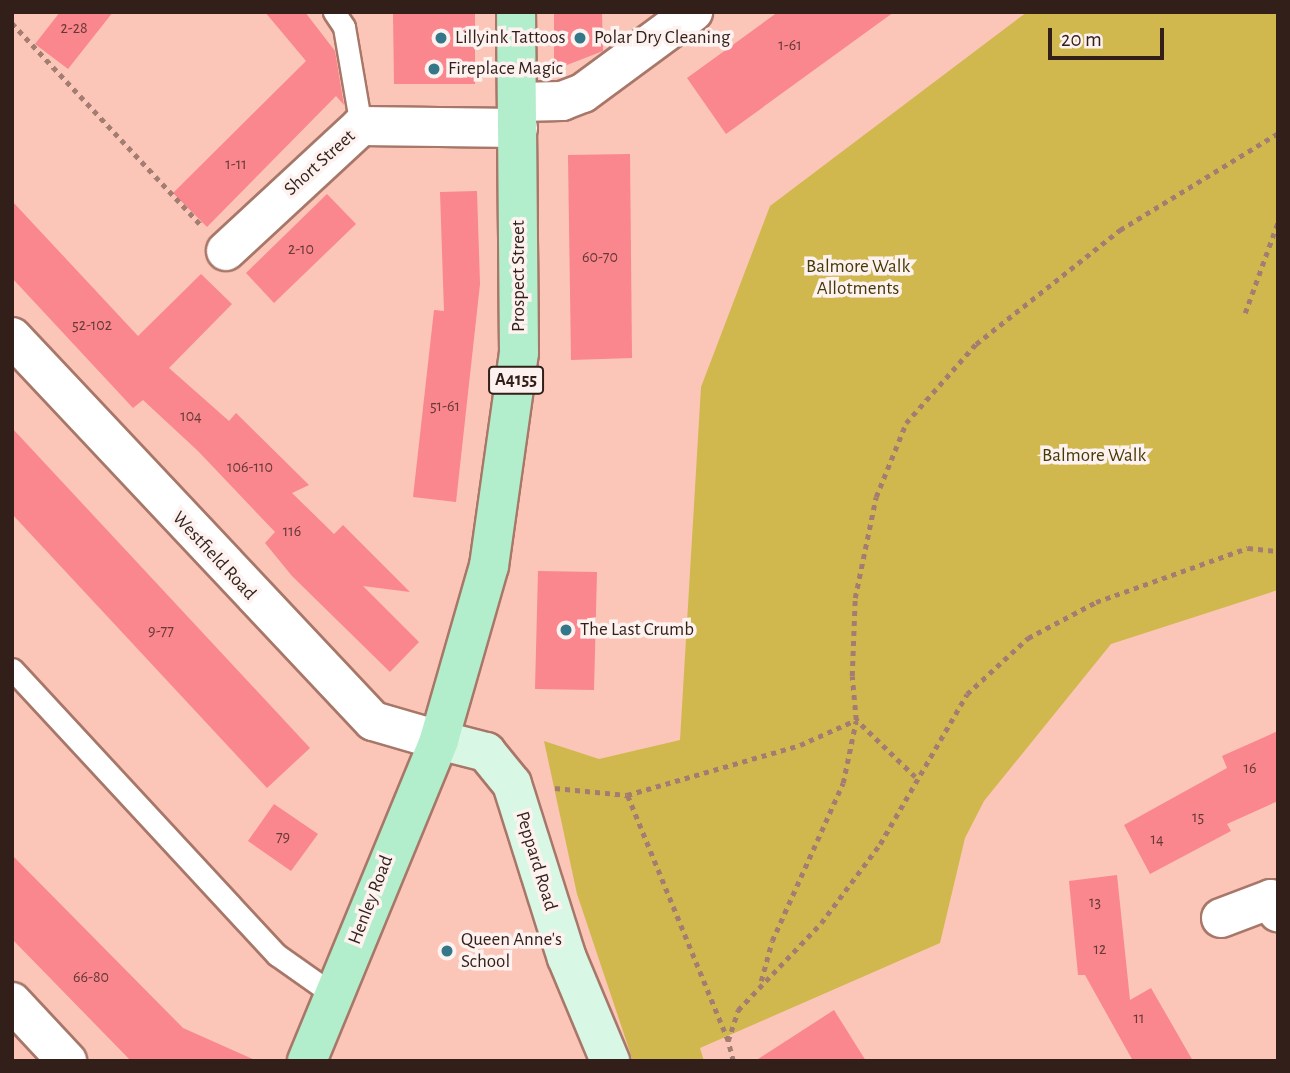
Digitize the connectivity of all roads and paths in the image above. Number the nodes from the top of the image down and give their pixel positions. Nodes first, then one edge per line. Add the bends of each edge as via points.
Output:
1 (334, 12) edge
2 (516, 12) edge
3 (693, 12) edge
4 (12, 23) edge
5 (518, 115) junction
6 (361, 126) junction
7 (1278, 133) edge
8 (197, 220) dead end
9 (1278, 222) edge
10 (226, 251) dead end
11 (1245, 313) dead end
12 (12, 337) edge
13 (1278, 551) edge
14 (12, 669) edge
15 (856, 720) junction
16 (439, 740) junction
17 (915, 777) junction
18 (512, 784) junction
19 (627, 795) junction
20 (1276, 902) edge
21 (1221, 918) dead end
22 (760, 984) junction
23 (334, 995) junction
24 (12, 1002) edge
25 (728, 1041) junction
26 (66, 1061) edge
27 (307, 1061) edge
28 (610, 1061) edge
29 (733, 1061) edge

1 - 6 lane via 344,27
2 - 5 main road, Prospect Street / A4155
3 - 5 street, Short Street via 583,93
4 - 8 path
5 - 6 street, Short Street
5 - 16 main road, Prospect Street / A4155 via 519,354 489,566
6 - 10 street, Short Street
7 - 15 path via 1110,238 976,344 906,423 876,497 855,598
9 - 11 path
12 - 16 street, Westfield Road via 373,722
13 - 17 path via 1248,548 1096,602 1028,638 967,694
14 - 23 lane via 277,955
15 - 17 path
15 - 19 path via 800,745
15 - 22 path via 843,783 772,941
16 - 18 main road, Peppard Road via 486,752
16 - 23 main road, Henley Road / A4155
17 - 22 path via 866,864 821,923
18 - 19 path
18 - 28 main road, Peppard Road via 566,958
19 - 25 path
20 - 21 street
22 - 25 path via 738,1010
23 - 27 main road, Henley Road / A4155
24 - 26 street
25 - 29 path

